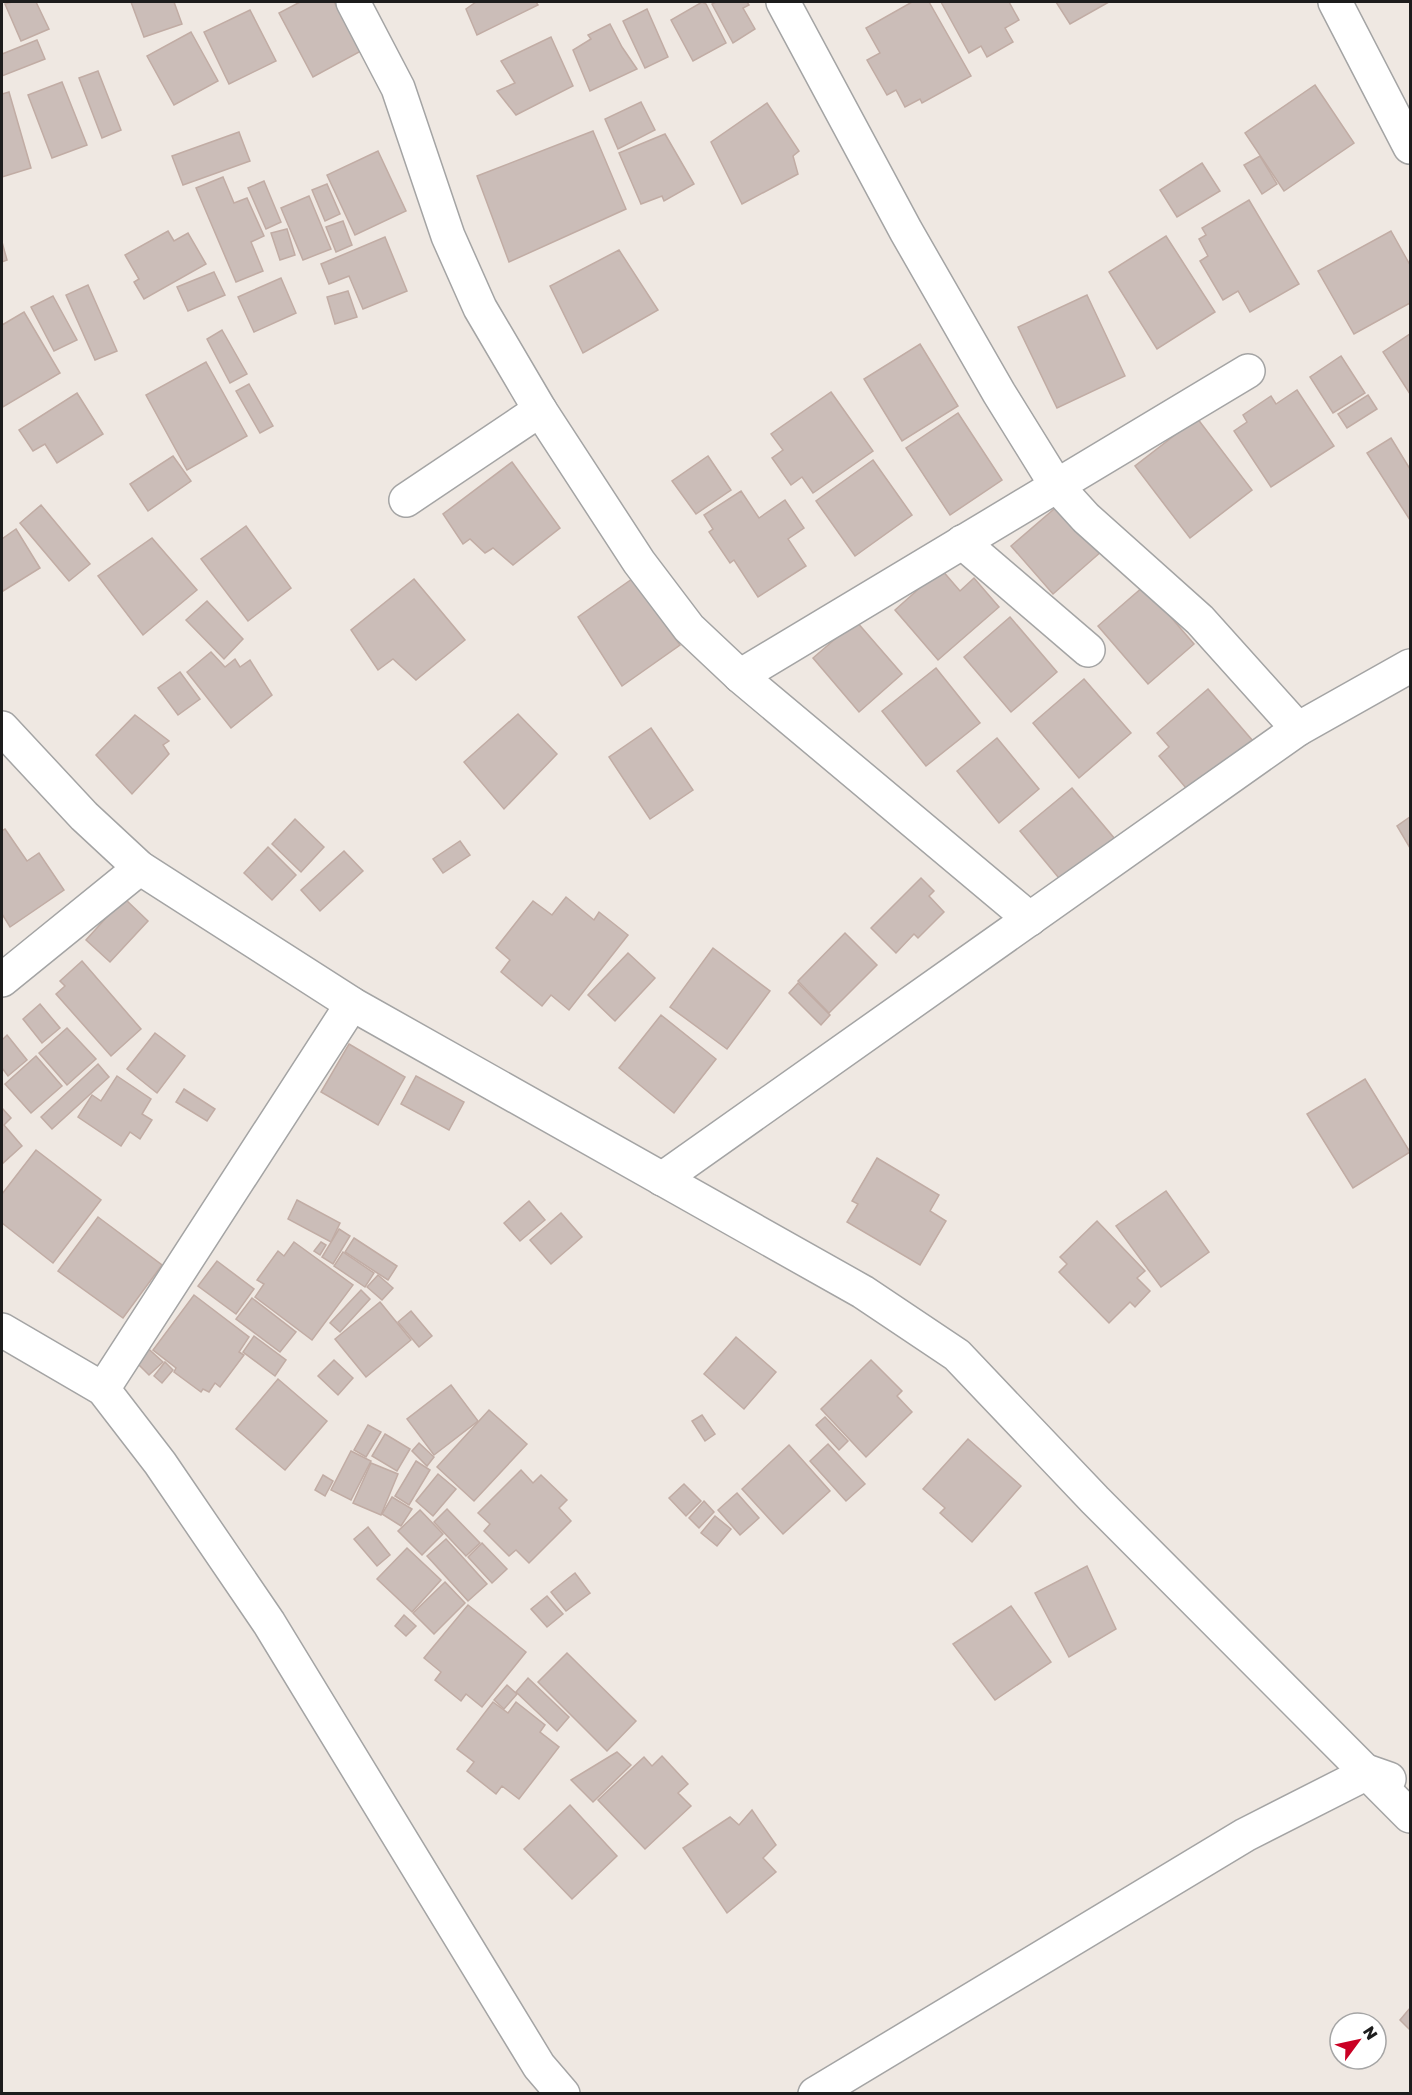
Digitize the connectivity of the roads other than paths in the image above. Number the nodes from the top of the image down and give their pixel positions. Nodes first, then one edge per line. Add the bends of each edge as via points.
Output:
1 (353, 2) edge
2 (783, 2) edge
3 (1335, 2) edge
4 (1410, 147) edge
5 (1248, 371) dead end
6 (540, 410) junction
7 (1056, 485) junction
8 (406, 500) dead end
9 (962, 542) junction
10 (1088, 650) dead end
11 (1410, 666) edge
12 (740, 676) junction
13 (2, 728) edge
14 (1298, 729) junction
15 (140, 868) junction
16 (1030, 919) junction
17 (2, 980) edge
18 (352, 1004) junction
19 (662, 1179) junction
20 (2, 1330) edge
21 (103, 1389) junction
22 (1369, 1772) junction
23 (1410, 1786) edge
24 (1410, 1816) edge
25 (563, 2094) edge
26 (815, 2094) edge

1 - 6 street via 398,88 448,236 480,308
2 - 7 street via 906,231
3 - 4 street
5 - 7 street
6 - 8 street
6 - 12 street via 639,562 689,628
7 - 9 street
7 - 14 street via 1086,518 1200,620
9 - 10 street
9 - 12 street
11 - 14 street
12 - 16 street
13 - 15 street via 84,816
14 - 16 street
15 - 17 street
15 - 18 street
16 - 19 street
18 - 19 street
18 - 21 street
19 - 22 street via 863,1292 957,1355 1095,1500
20 - 21 street
21 - 25 street via 160,1463 269,1623 539,2066
22 - 23 street
22 - 24 street
22 - 26 street via 1245,1834

